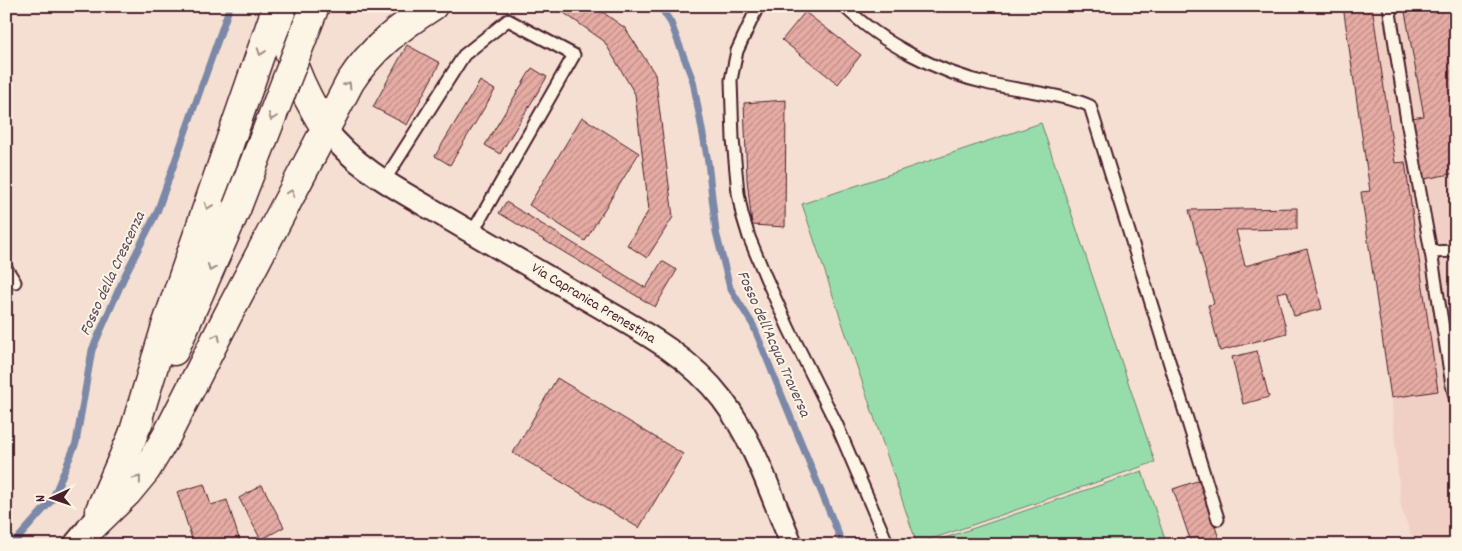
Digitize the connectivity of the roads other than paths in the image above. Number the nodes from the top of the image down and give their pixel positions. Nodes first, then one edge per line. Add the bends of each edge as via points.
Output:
1 (278, 6) edge
2 (315, 6) edge
3 (433, 6) edge
4 (758, 6) edge
5 (844, 6) edge
6 (1389, 6) edge
7 (325, 128) junction
8 (384, 181) junction
9 (472, 233) junction
10 (1456, 251) edge
11 (1432, 252) junction
12 (6, 268) edge
13 (15, 282) dead end
14 (1456, 402) edge
15 (132, 438) junction
16 (1218, 519) dead end
17 (84, 536) edge
18 (792, 545) edge
19 (888, 545) edge

1 - 7 main road via 297,76
1 -> 15 main road via 166,326
2 -> 15 main road, bridge via 237,207 186,326
7 -> 3 main road via 368,57
4 - 19 lane via 738,51 731,80 733,139 742,214 766,278 836,423
5 - 16 lane via 884,39 936,67 988,83 1090,106
6 - 11 lane
7 - 8 street, Via Capranica Prenestina via 353,158
17 -> 7 main road via 127,493 166,437
8 - 9 street, Via Capranica Prenestina
8 - 9 lane via 464,55 508,20 574,55
9 - 18 street, Via Capranica Prenestina via 642,331 679,356 701,376 743,431
10 - 11 lane
11 - 14 lane
12 - 13 lane
15 - 17 main road via 111,487

